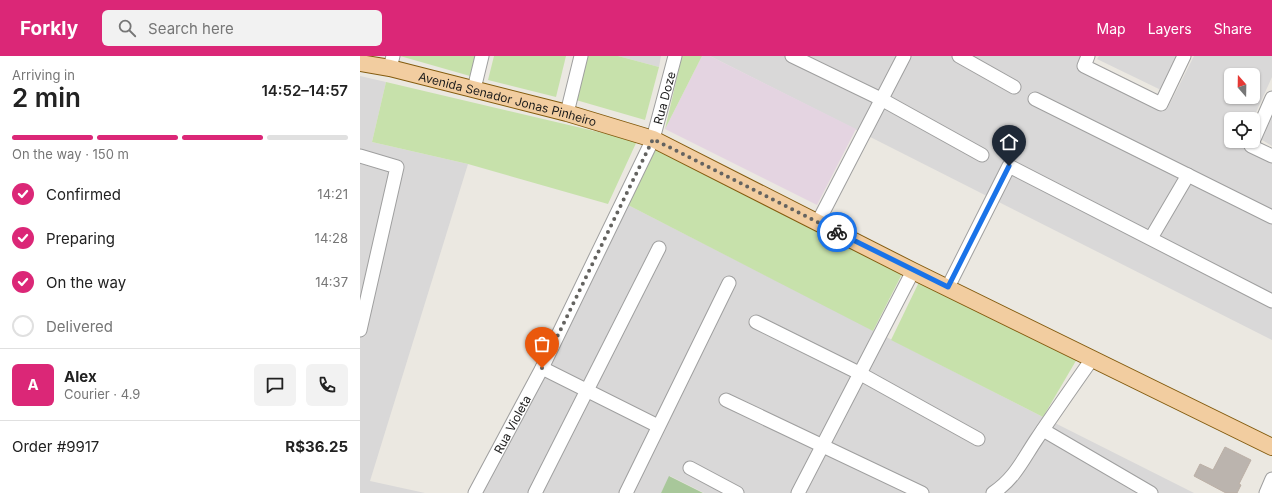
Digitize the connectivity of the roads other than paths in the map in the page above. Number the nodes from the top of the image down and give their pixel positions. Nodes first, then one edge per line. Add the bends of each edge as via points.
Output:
1 (482, 56) edge
2 (581, 56) edge
3 (675, 56) edge
4 (792, 56) edge
5 (904, 56) edge
6 (959, 56) edge
7 (1088, 56) edge
8 (1184, 56) edge
9 (391, 62) edge
10 (360, 63) edge
11 (1014, 87) dead end
12 (474, 89) junction
13 (1272, 98) edge
14 (881, 99) junction
15 (1035, 99) dead end
16 (568, 113) junction
17 (653, 139) junction
18 (982, 155) dead end
19 (360, 156) edge
20 (1272, 156) edge
21 (1188, 175) junction
22 (1272, 217) edge
23 (818, 222) junction
24 (1151, 238) junction
25 (659, 248) dead end
26 (912, 270) junction
27 (729, 283) dead end
28 (948, 287) junction
29 (1272, 301) edge
30 (756, 322) dead end
31 (360, 330) edge
32 (1092, 358) junction
33 (542, 368) junction
34 (859, 373) junction
35 (586, 391) junction
36 (726, 400) dead end
37 (658, 426) junction
38 (1043, 430) junction
39 (978, 439) dead end
40 (821, 445) junction
41 (1272, 447) edge
42 (690, 468) dead end
43 (1272, 479) edge
44 (475, 493) edge
45 (535, 493) edge
46 (626, 493) edge
47 (737, 493) edge
48 (798, 493) edge
49 (922, 493) edge
50 (994, 493) edge
51 (1152, 493) edge
52 (1266, 493) edge

1 - 12 street
2 - 16 street
3 - 17 street, Rua Doze
4 - 14 street
5 - 14 street
6 - 11 street
7 - 8 street via 1084,66 1161,104
9 - 10 main road, Avenida Senador Jonas Pinheiro
9 - 12 main road, Avenida Senador Jonas Pinheiro
12 - 16 main road, Avenida Senador Jonas Pinheiro
13 - 20 street via 1251,146
14 - 18 street
14 - 23 street
15 - 21 street
16 - 17 main road, Avenida Senador Jonas Pinheiro
17 - 23 main road, Avenida Senador Jonas Pinheiro
17 - 33 street, Rua Violeta
19 - 31 street via 397,167
21 - 22 street
21 - 24 street
23 - 26 main road, Avenida Senador Jonas Pinheiro
24 - 28 street via 1009,166
24 - 29 street
25 - 35 street
26 - 28 main road, Avenida Senador Jonas Pinheiro
26 - 34 street
27 - 37 street
28 - 32 main road, Avenida Senador Jonas Pinheiro
30 - 34 street
32 - 38 street
32 - 41 main road, Avenida Senador Jonas Pinheiro
33 - 35 street
33 - 44 street, Rua Violeta
34 - 39 street
34 - 40 street
35 - 37 street
35 - 45 street
36 - 40 street
37 - 46 street
38 - 50 street via 1017,472 1006,485
38 - 51 street
40 - 48 street
40 - 49 street
42 - 47 street
43 - 52 street

